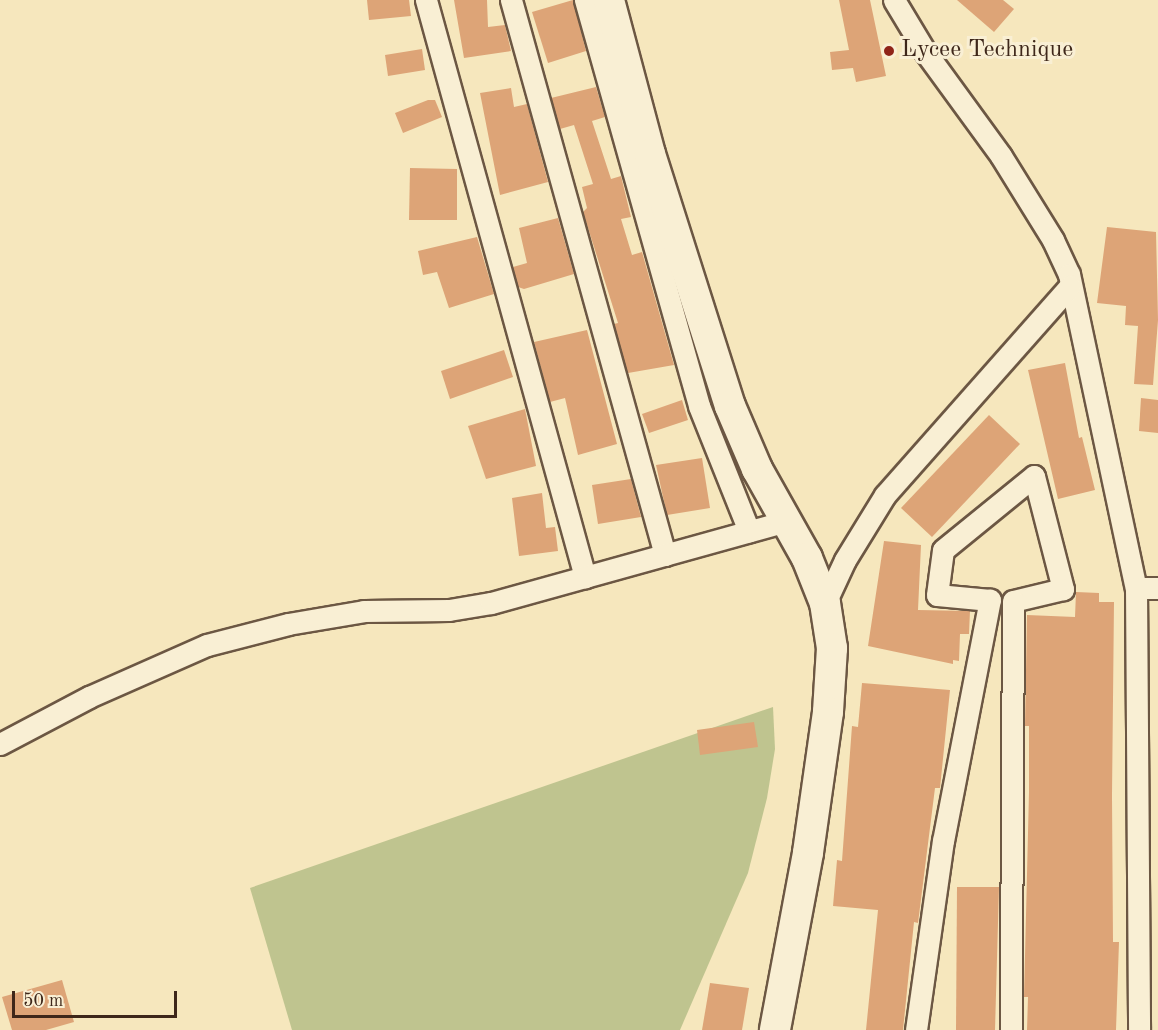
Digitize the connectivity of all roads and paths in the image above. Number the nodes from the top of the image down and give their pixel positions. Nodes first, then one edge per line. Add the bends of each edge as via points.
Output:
1 (426, 0) edge
2 (511, 0) edge
3 (585, 0) edge
4 (609, 0) edge
5 (894, 0) edge
6 (1070, 286) junction
7 (786, 521) junction
8 (749, 531) junction
9 (665, 555) junction
10 (585, 577) junction
11 (1136, 588) junction
12 (1158, 588) edge
13 (825, 603) junction
14 (0, 744) edge
15 (775, 1030) edge
16 (916, 1030) edge
17 (1011, 1030) edge
18 (1139, 1030) edge

1 - 10 street
2 - 9 street
3 - 8 street via 699,406
4 - 7 main road via 650,154 730,406
5 - 6 street via 1053,240
6 - 11 street
6 - 13 street via 885,495 845,560
7 - 8 street
7 - 13 main road
8 - 9 street
9 - 10 street
10 - 14 street via 491,603 449,610 364,611 288,624 207,645 88,697
11 - 12 street
11 - 18 street
13 - 15 main road via 832,648 828,712 808,853
16 - 17 street via 943,841 990,600 937,595 943,550 1034,476 1064,589 1013,600

